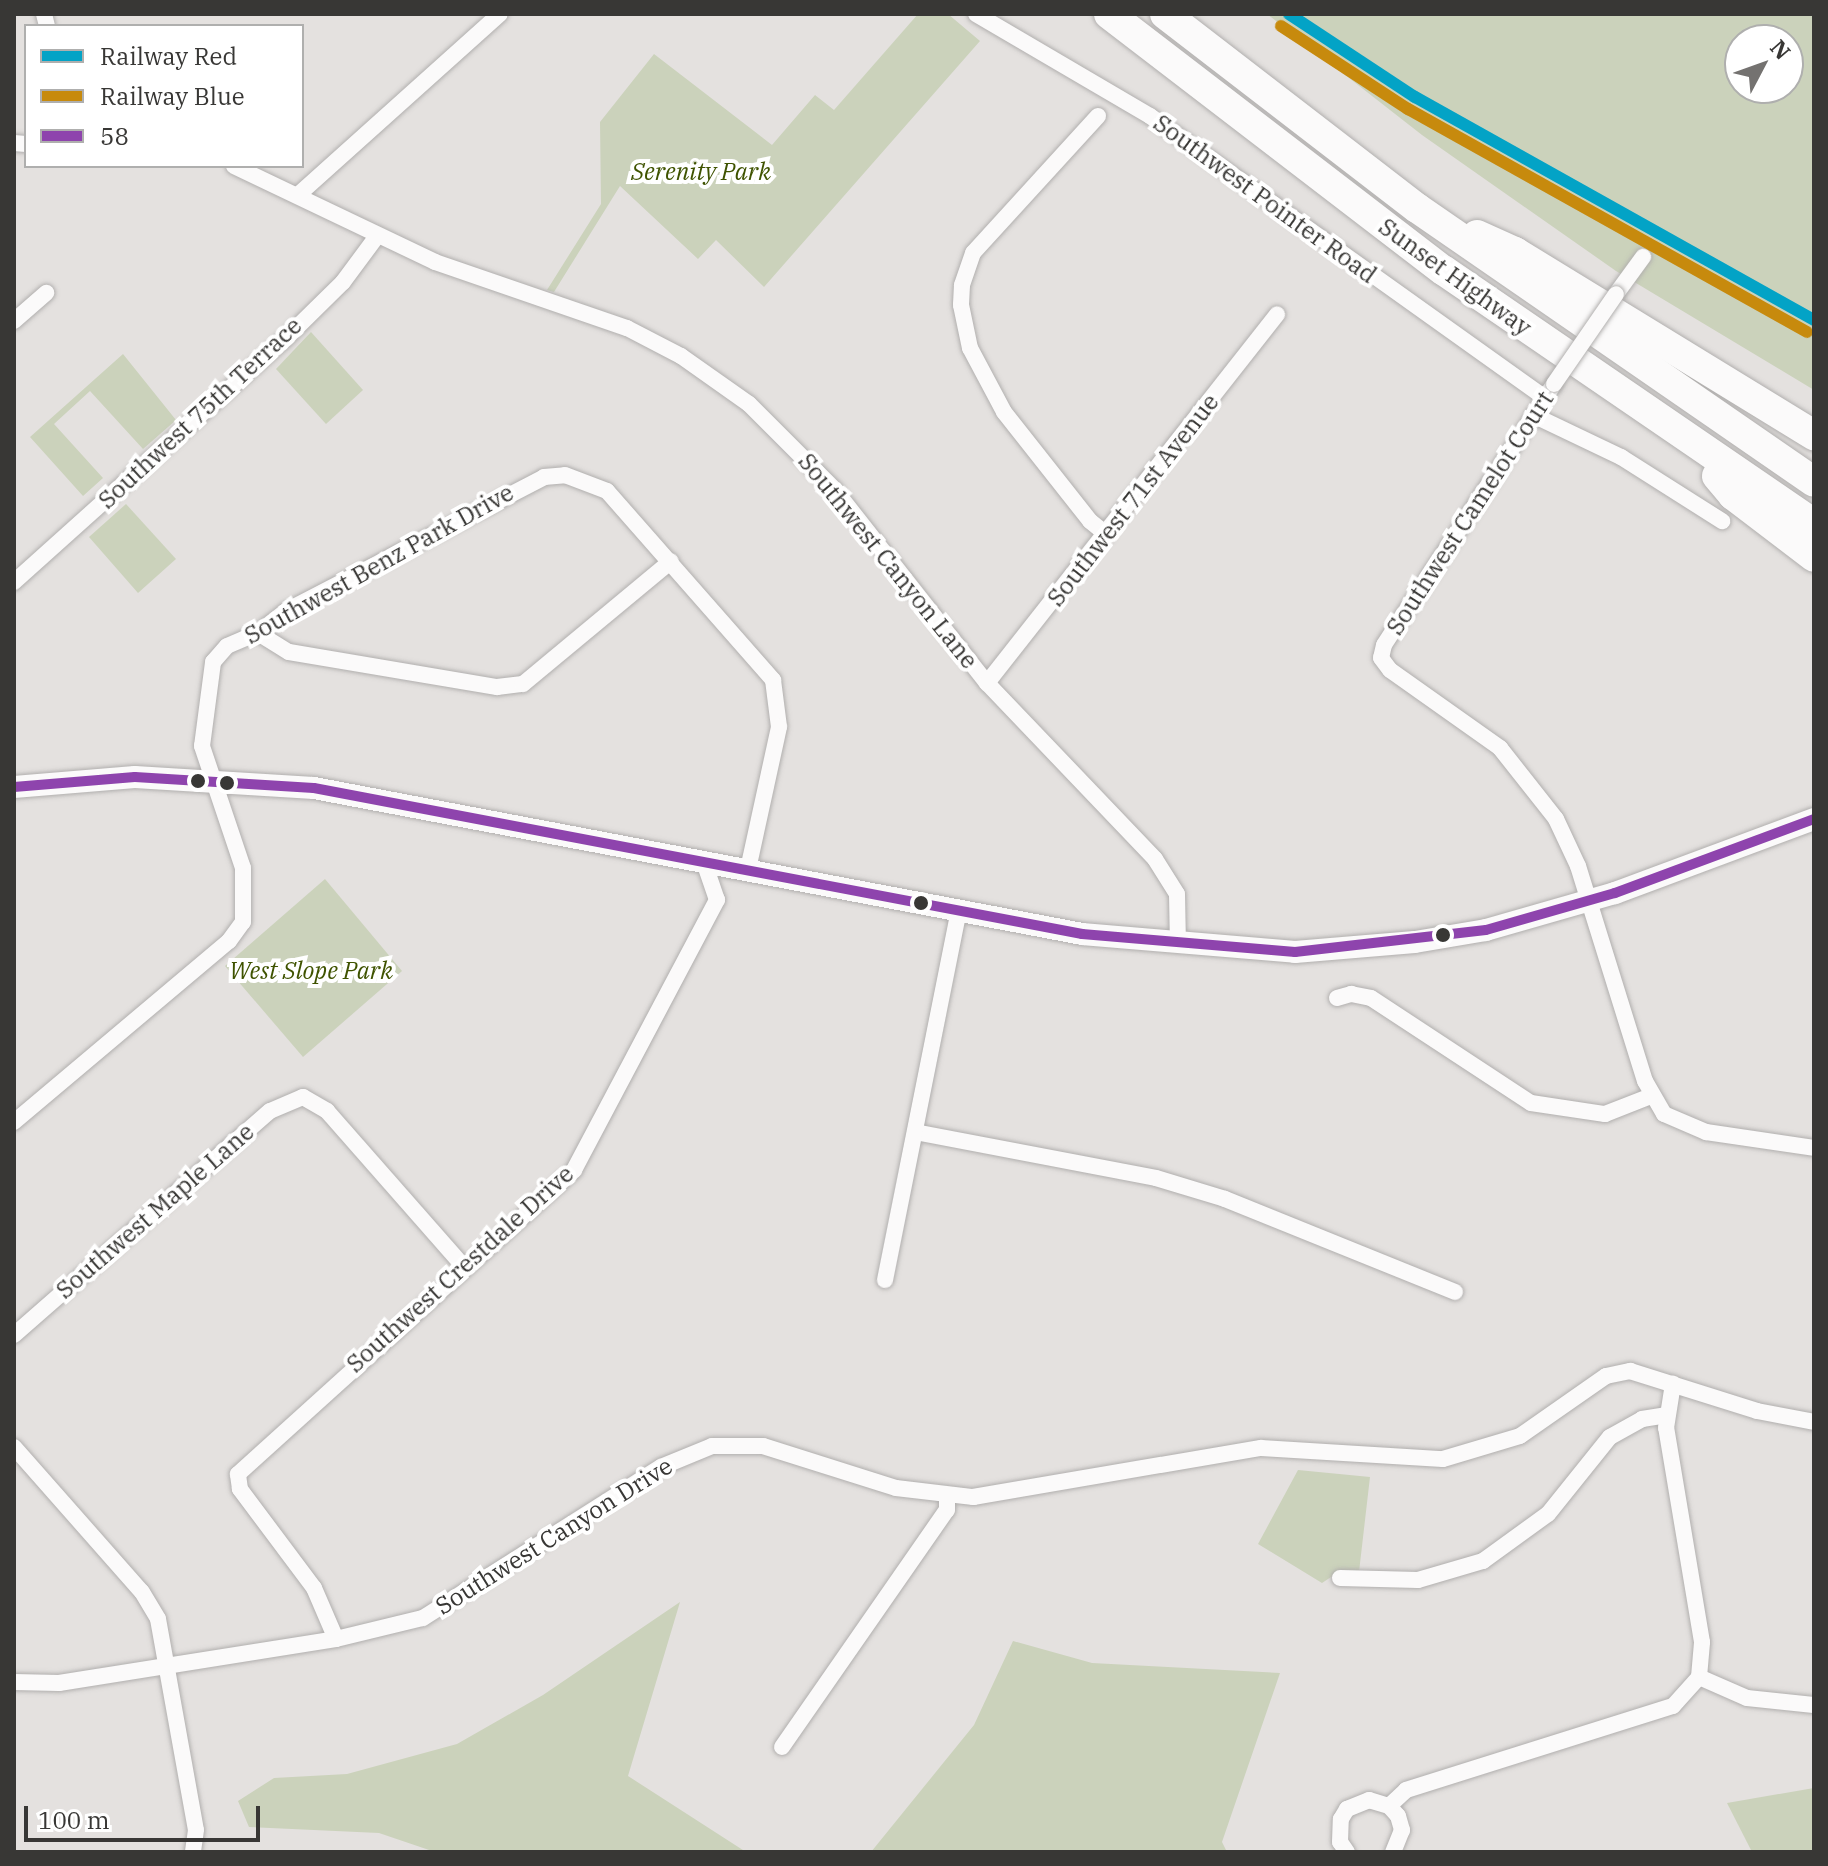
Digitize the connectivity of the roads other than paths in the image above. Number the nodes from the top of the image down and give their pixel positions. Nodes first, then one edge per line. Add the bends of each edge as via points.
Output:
1 (500, 14) edge
2 (976, 14) edge
3 (1109, 14) edge
4 (1165, 14) edge
5 (1098, 116) dead end
6 (238, 168) edge
7 (298, 195) junction
8 (1417, 208) junction
9 (377, 236) junction
10 (1643, 257) dead end
11 (46, 293) dead end
12 (1277, 315) dead end
13 (14, 321) edge
14 (1549, 391) junction
15 (1533, 415) junction
16 (1814, 435) edge
17 (1687, 442) junction
18 (1814, 482) edge
19 (1722, 521) dead end
20 (1814, 524) edge
21 (1106, 534) junction
22 (1814, 557) edge
23 (671, 561) junction
24 (14, 582) edge
25 (258, 633) junction
26 (987, 683) junction
27 (214, 778) junction
28 (14, 787) edge
29 (1814, 819) edge
30 (704, 862) junction
31 (748, 869) junction
32 (1589, 902) junction
33 (959, 910) junction
34 (1178, 944) junction
35 (1337, 998) dead end
36 (1651, 1096) junction
37 (14, 1122) edge
38 (915, 1132) junction
39 (1814, 1148) edge
40 (465, 1268) junction
41 (885, 1280) dead end
42 (1455, 1292) dead end
43 (14, 1335) edge
44 (1673, 1384) junction
45 (1666, 1415) junction
46 (1814, 1422) edge
47 (14, 1447) edge
48 (947, 1498) junction
49 (1340, 1578) dead end
50 (336, 1639) junction
51 (167, 1662) junction
52 (1699, 1677) junction
53 (14, 1682) edge
54 (1814, 1705) edge
55 (782, 1747) dead end
56 (1389, 1806) junction
57 (193, 1852) edge
58 (1347, 1852) edge
59 (1393, 1852) edge

1 - 7 street
2 - 14 street, Southwest Pointer Road via 1150,116
3 - 17 highway, Sunset Highway via 1443,270
4 - 8 highway, Sunset Highway
5 - 21 street via 973,253 961,305 970,348 1004,412
6 - 7 street, Southwest Canyon Lane
7 - 9 street, Southwest Canyon Lane
8 - 16 highway via 1515,252
8 - 18 highway, Sunset Highway
9 - 24 street, Southwest 75th Terrace via 343,282 283,341
9 - 26 street, Southwest Canyon Lane via 435,262 627,328 716,379 817,469
10 - 14 street, Southwest Camelot Court, bridge
11 - 13 street
12 - 21 street, Southwest 71st Avenue
14 - 15 street, Southwest Camelot Court
15 - 19 street via 1621,457
15 - 32 street, Southwest Camelot Court via 1380,653 1390,670 1500,748 1528,778 1561,829
17 - 20 highway, Sunset Highway
17 - 22 highway via 1733,495
21 - 26 street, Southwest 71st Avenue
23 - 25 street via 523,684 497,687 289,652
23 - 25 street, Southwest Benz Park Drive via 607,491 565,475 544,477 286,611
23 - 31 street, Southwest Benz Park Drive via 773,680 779,727
25 - 27 street, Southwest Benz Park Drive via 227,646 213,662 202,746
26 - 34 street, Southwest Canyon Lane via 1165,873 1179,904
27 - 28 main road via 91,778
27 - 30 main road via 314,788
27 - 37 street, Southwest Benz Park Drive via 243,868 243,922 229,941
29 - 32 main road
30 - 31 main road
30 - 40 street, Southwest Crestdale Drive via 717,900 583,1157 563,1182
31 - 33 main road
32 - 34 main road via 1486,930 1415,942 1295,952
32 - 36 street
33 - 34 main road via 1082,934
33 - 38 street
35 - 36 street via 1371,998 1531,1103 1605,1114
36 - 39 street via 1671,1120 1690,1128
38 - 41 street
38 - 42 street via 1156,1178 1225,1199
40 - 43 street, Southwest Maple Lane via 327,1111 303,1097 270,1111
40 - 50 street, Southwest Crestdale Drive via 238,1474 240,1489 314,1588
44 - 45 street
44 - 46 street, Southwest Canyon Drive via 1757,1411
44 - 48 street, Southwest Canyon Drive via 1630,1371 1606,1376 1520,1436 1443,1459 1261,1448 1022,1492
45 - 49 street via 1642,1419 1610,1437 1548,1514 1483,1561 1418,1580
45 - 52 street via 1702,1642
47 - 51 street via 142,1592 158,1619
48 - 50 street, Southwest Canyon Drive via 896,1488 763,1446 712,1446 661,1467 423,1618
48 - 55 street via 947,1510
50 - 51 street, Southwest Canyon Drive
51 - 53 street, Southwest Canyon Drive via 59,1683
51 - 57 street via 196,1830
52 - 54 street via 1747,1698
52 - 56 street via 1673,1706 1406,1790
56 - 58 street via 1369,1800 1347,1809 1338,1830
56 - 59 street via 1402,1830

